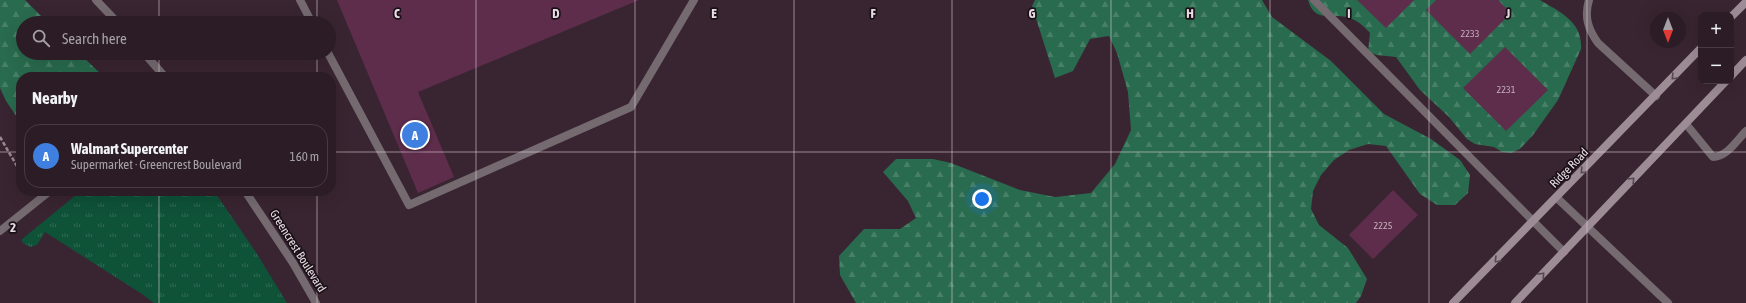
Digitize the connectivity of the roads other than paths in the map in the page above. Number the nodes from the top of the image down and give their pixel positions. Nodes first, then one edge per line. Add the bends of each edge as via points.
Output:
1 (96, 0) edge
2 (300, 0) edge
3 (694, 0) edge
4 (1314, 0) edge
5 (1589, 0) edge
6 (1746, 2) edge
7 (1734, 14) edge
8 (111, 16) edge
9 (308, 16) edge
10 (1698, 51) edge
11 (150, 60) edge
12 (332, 60) edge
13 (1746, 60) edge
14 (161, 72) edge
15 (1734, 73) edge
16 (1723, 84) edge
17 (1656, 96) junction
18 (1686, 124) junction
19 (1746, 131) edge
20 (44, 196) edge
21 (248, 196) edge
22 (1557, 198) junction
23 (1534, 222) junction
24 (1587, 227) junction
25 (0, 231) edge
26 (1564, 252) junction
27 (316, 303) edge
28 (1454, 303) edge
29 (1515, 303) edge
30 (1668, 303) edge

1 - 8 street
2 - 9 street
3 - 12 street via 631,107 409,205
4 - 23 street
5 - 17 street via 1586,10 1591,34
6 - 7 main road
10 -> 17 main road, Ridge Road
11 - 14 street
13 - 15 main road
16 - 18 main road
17 -> 22 main road, Ridge Road
18 - 19 street via 1713,157 1720,157
24 -> 18 main road
20 - 25 street
21 - 27 street, Greencrest Boulevard
22 - 23 main road, Ridge Road
22 - 24 street
23 - 26 street
23 -> 28 main road, Ridge Road
24 - 26 main road
24 - 30 street
29 -> 26 main road

